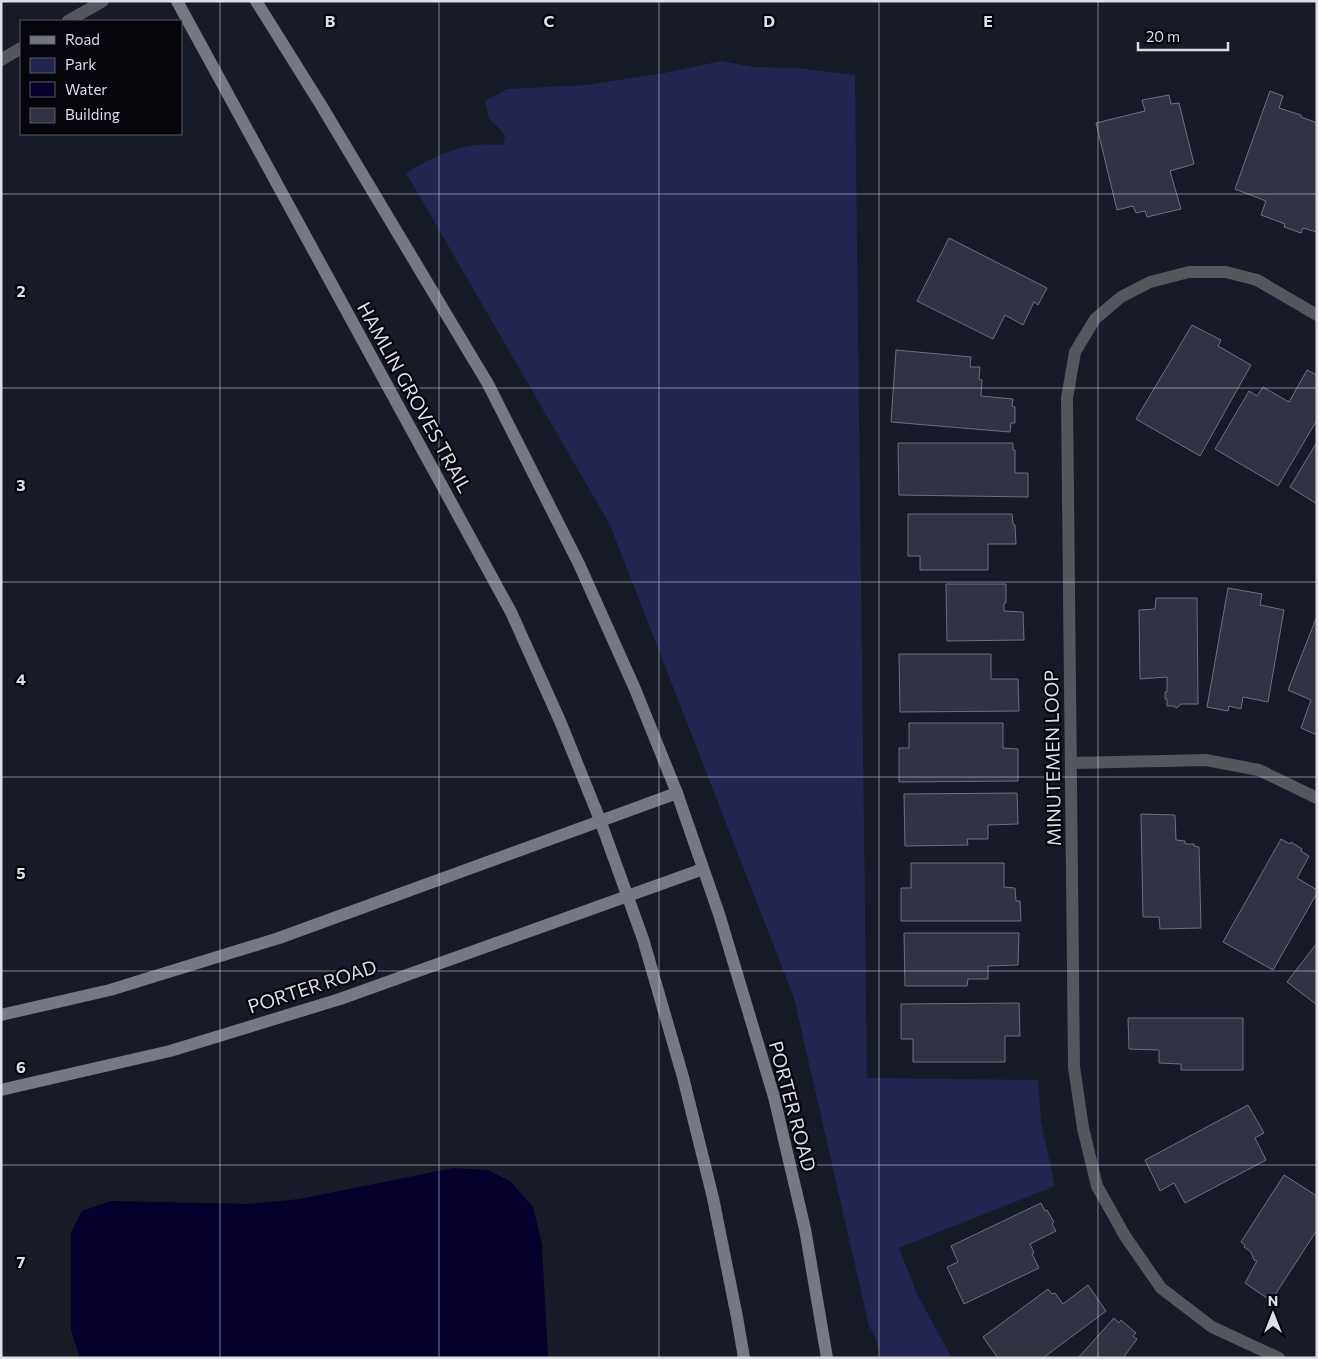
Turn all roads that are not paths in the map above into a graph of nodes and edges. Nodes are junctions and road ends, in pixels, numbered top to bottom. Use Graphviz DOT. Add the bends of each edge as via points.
graph roads {
  1 [pos="103,1"];
  2 [pos="177,1"];
  3 [pos="256,1"];
  4 [pos="70,20"];
  5 [pos="20,49"];
  6 [pos="1,60"];
  7 [pos="1317,315"];
  8 [pos="1072,763"];
  9 [pos="677,794"];
  10 [pos="1317,798"];
  11 [pos="600,820"];
  12 [pos="703,869"];
  13 [pos="628,897"];
  14 [pos="1,1015"];
  15 [pos="1,1090"];
  16 [pos="744,1358"];
  17 [pos="827,1358"];
  18 [pos="1279,1358"];
  1 -- 4 [label="street"];
  2 -- 11 [label="main road, HAMLIN GROVES TRAIL" via="510,612 560,720"];
  3 -- 9 [label="main road" via="488,384 583,573"];
  5 -- 6 [label="street"];
  7 -- 8 [label="street, MINUTEMEN LOOP" via="1257,280 1226,272 1189,272 1150,282 1120,296 1095,318 1075,352 1067,398"];
  8 -- 10 [label="street" via="1206,760 1259,770"];
  8 -- 18 [label="street, MINUTEMEN LOOP" via="1074,1067 1083,1128 1097,1186 1125,1236 1161,1288 1212,1327"];
  9 -- 11 [label="main road"];
  9 -- 12 [label="main road, PORTER ROAD"];
  11 -- 13 [label="main road"];
  11 -- 14 [label="main road" via="279,938 110,990"];
  12 -- 13 [label="main road, PORTER ROAD"];
  12 -- 17 [label="main road, PORTER ROAD" via="774,1097 804,1230"];
  13 -- 15 [label="main road, PORTER ROAD" via="340,999 170,1051"];
  13 -- 16 [label="main road" via="683,1077 713,1198"];
}
